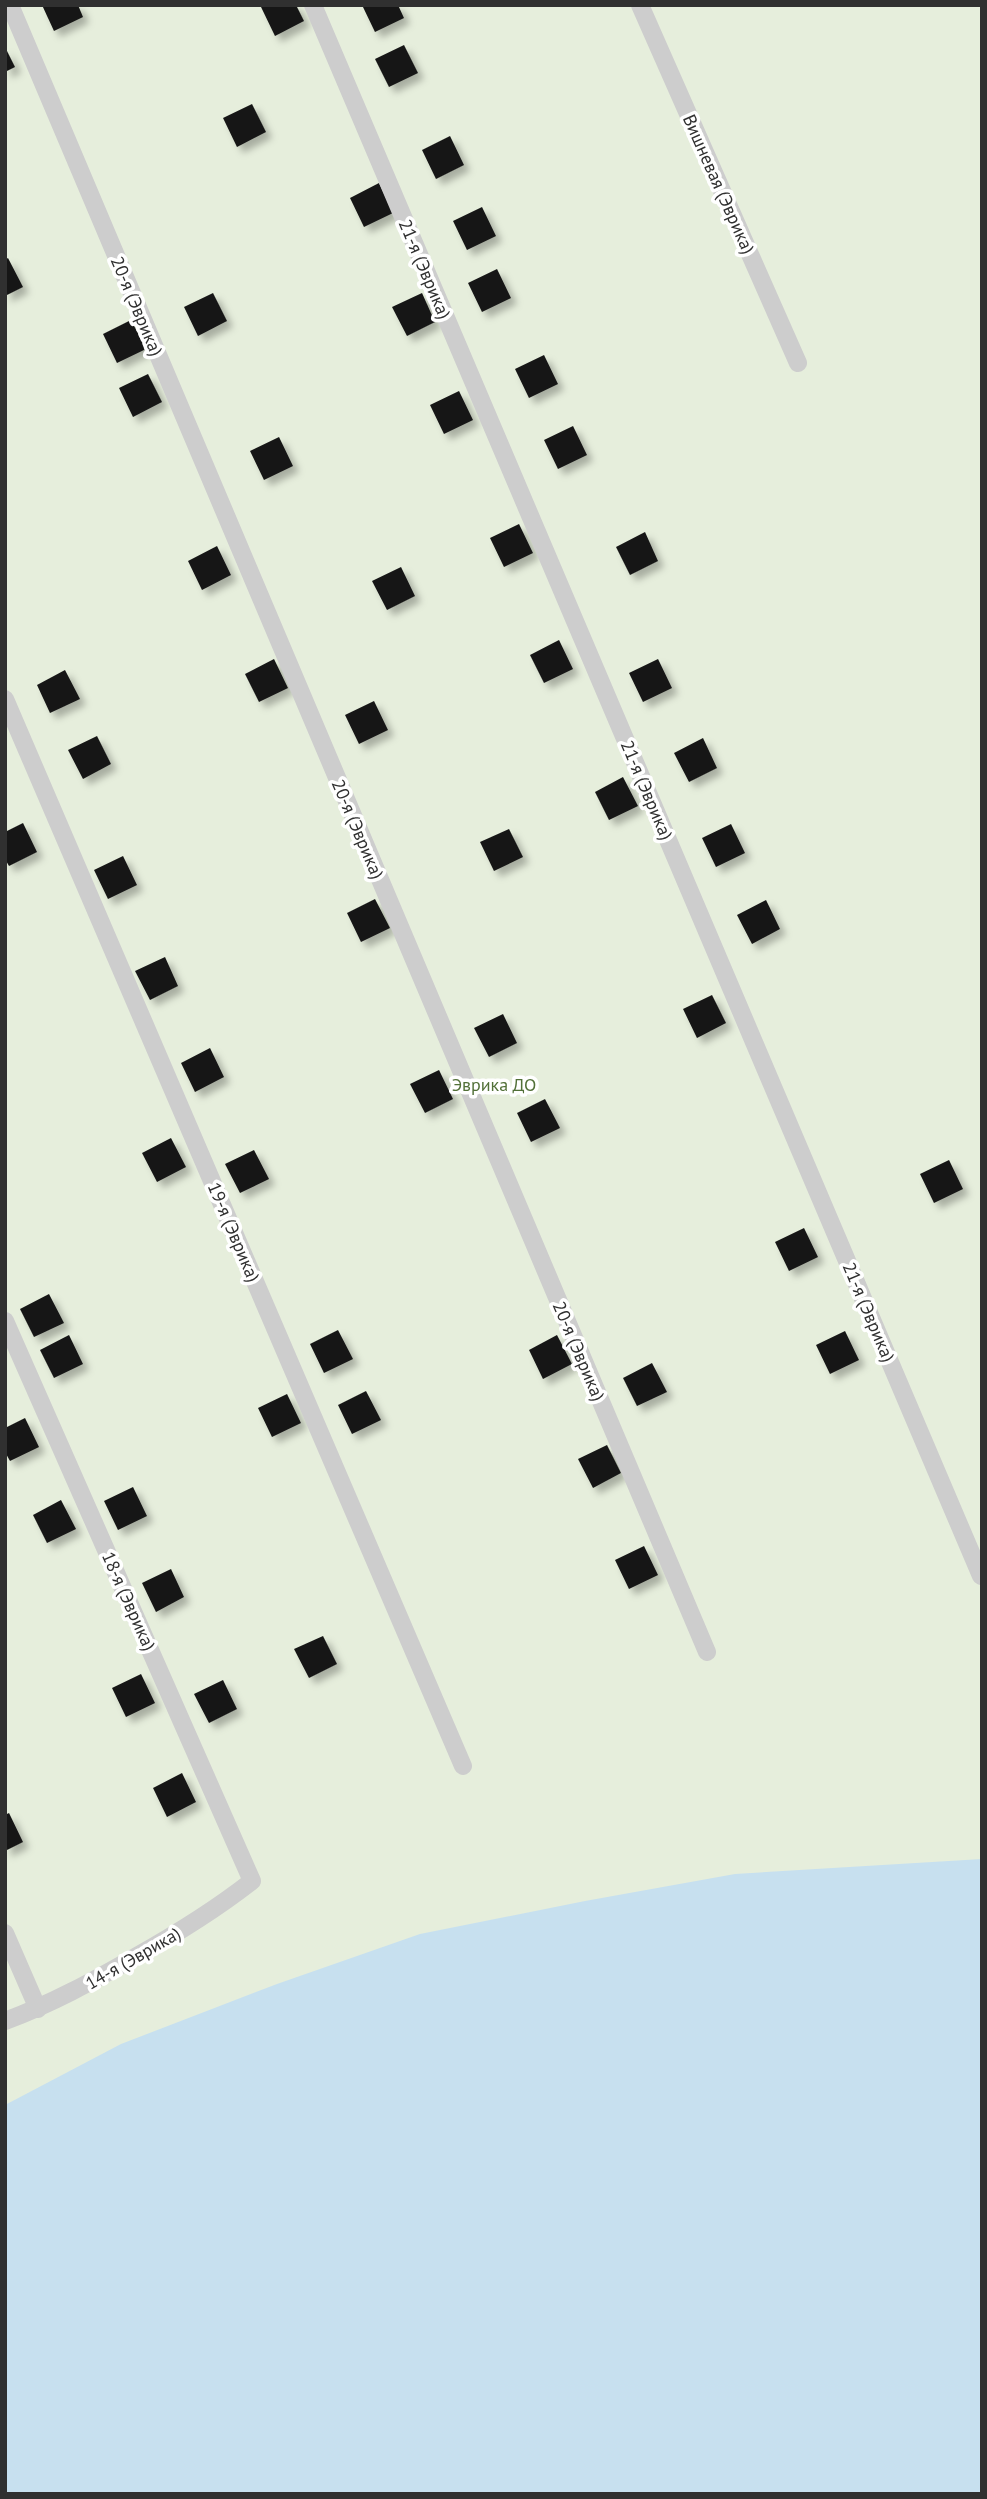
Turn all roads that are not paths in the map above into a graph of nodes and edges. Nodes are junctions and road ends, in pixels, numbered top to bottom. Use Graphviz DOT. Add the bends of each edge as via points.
graph roads {
  1 [pos="10,5"];
  2 [pos="313,5"];
  3 [pos="640,5"];
  4 [pos="798,363"];
  5 [pos="5,699"];
  6 [pos="5,1321"];
  7 [pos="981,1576"];
  8 [pos="707,1652"];
  9 [pos="463,1766"];
  10 [pos="252,1881"];
  11 [pos="5,1933"];
  12 [pos="38,2009"];
  13 [pos="5,2021"];
  1 -- 8 [label="lane, 20-я (Эврика)"];
  2 -- 7 [label="lane, 21-я (Эврика)"];
  3 -- 4 [label="lane, Вишневая (Эврика)"];
  5 -- 9 [label="lane, 19-я (Эврика)"];
  6 -- 10 [label="lane, 18-я (Эврика)"];
  10 -- 12 [label="lane, 14-я (Эврика)" via="181,1931"];
  11 -- 12 [label="lane"];
  12 -- 13 [label="lane, 14-я (Эврика)"];
}
